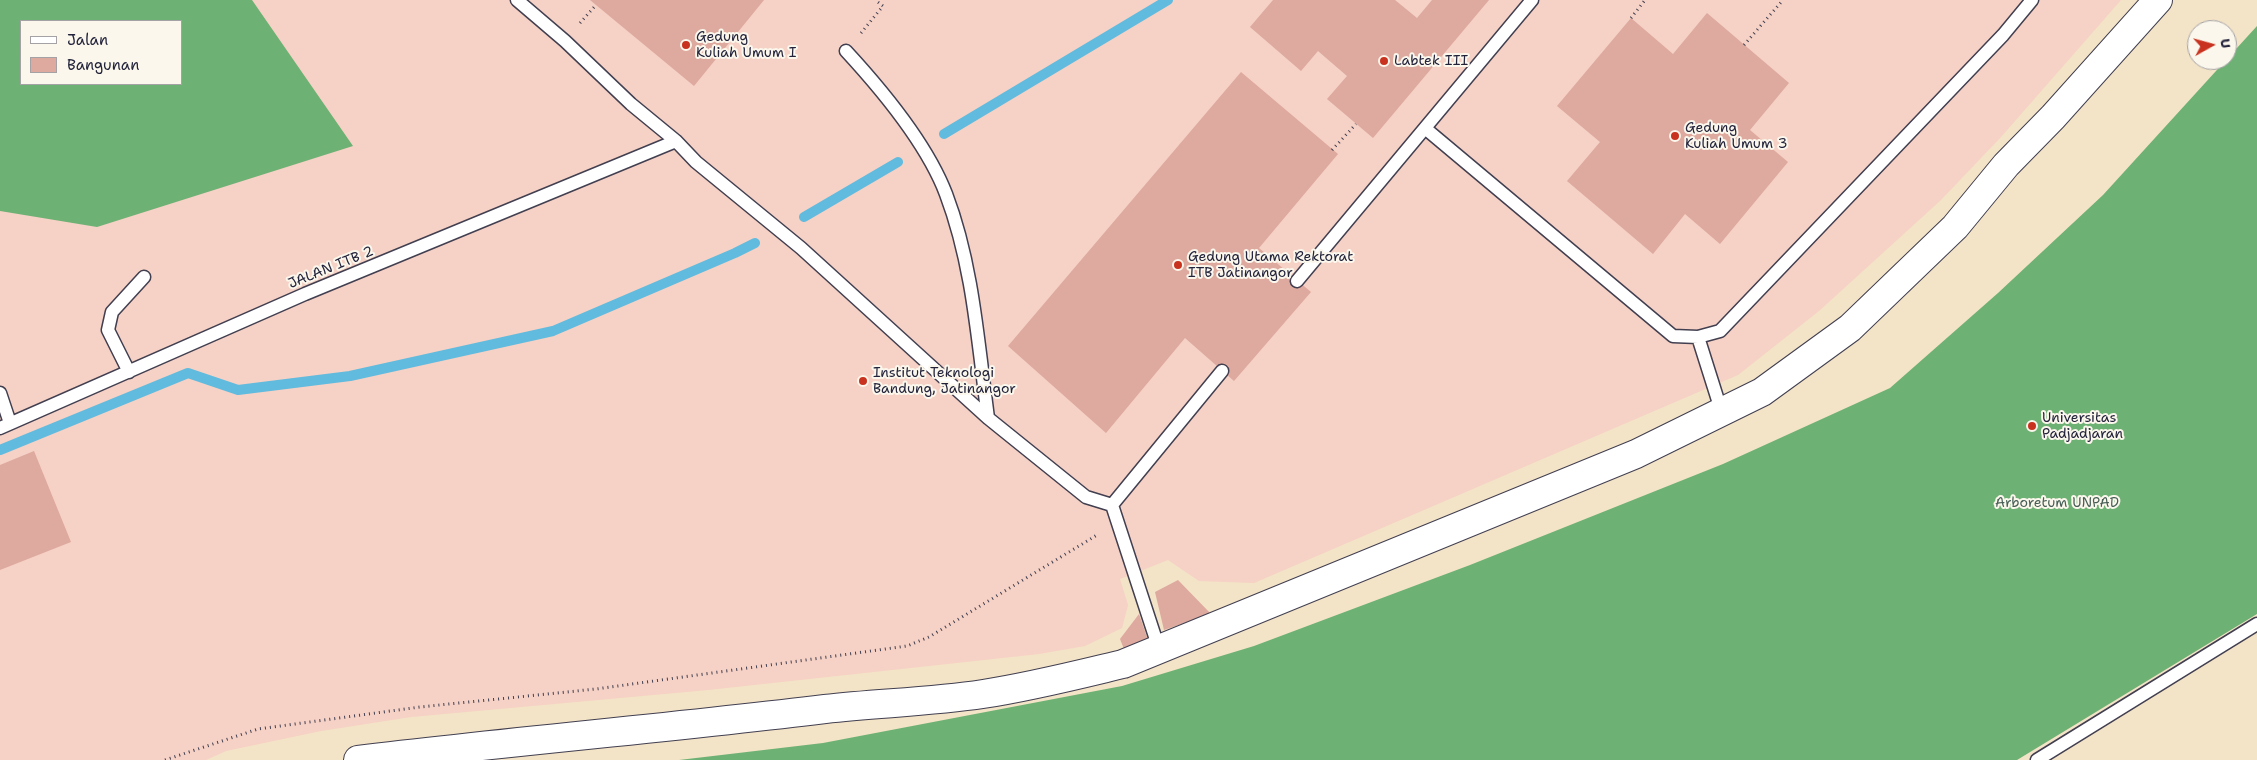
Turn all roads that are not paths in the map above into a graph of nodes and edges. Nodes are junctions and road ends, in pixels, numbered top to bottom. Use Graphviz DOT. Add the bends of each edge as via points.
graph roads {
  1 [pos="517,0"];
  2 [pos="1532,0"];
  3 [pos="2032,0"];
  4 [pos="2158,0"];
  5 [pos="846,51"];
  6 [pos="1426,129"];
  7 [pos="676,141"];
  8 [pos="144,277"];
  9 [pos="1297,280"];
  10 [pos="1698,337"];
  11 [pos="1222,371"];
  12 [pos="129,372"];
  13 [pos="0,393"];
  14 [pos="1722,413"];
  15 [pos="988,418"];
  16 [pos="5,426"];
  17 [pos="1112,504"];
  18 [pos="2257,624"];
  19 [pos="1159,649"];
  20 [pos="358,760"];
  21 [pos="2036,760"];
  1 -- 7 [label="lane"];
  2 -- 6 [label="lane"];
  3 -- 10 [label="lane" via="2003,35 1720,332"];
  4 -- 14 [label="main road" via="2006,165 1955,227 1856,322 1762,392"];
  5 -- 15 [label="lane" via="883,91 934,169 946,194 969,276"];
  6 -- 9 [label="lane"];
  6 -- 10 [label="lane" via="1673,336"];
  7 -- 12 [label="lane, JALAN ITB 2" via="305,294"];
  7 -- 15 [label="lane" via="696,162 802,248"];
  8 -- 12 [label="lane" via="112,312 108,330"];
  10 -- 14 [label="lane"];
  11 -- 17 [label="lane"];
  12 -- 16 [label="lane, JALAN ITB 2"];
  13 -- 16 [label="lane"];
  14 -- 19 [label="main road" via="1636,454"];
  15 -- 17 [label="lane" via="1086,497"];
  17 -- 19 [label="lane"];
  18 -- 21 [label="lane"];
  19 -- 20 [label="main road" via="1123,664 1044,683 927,702 827,709"];
}
